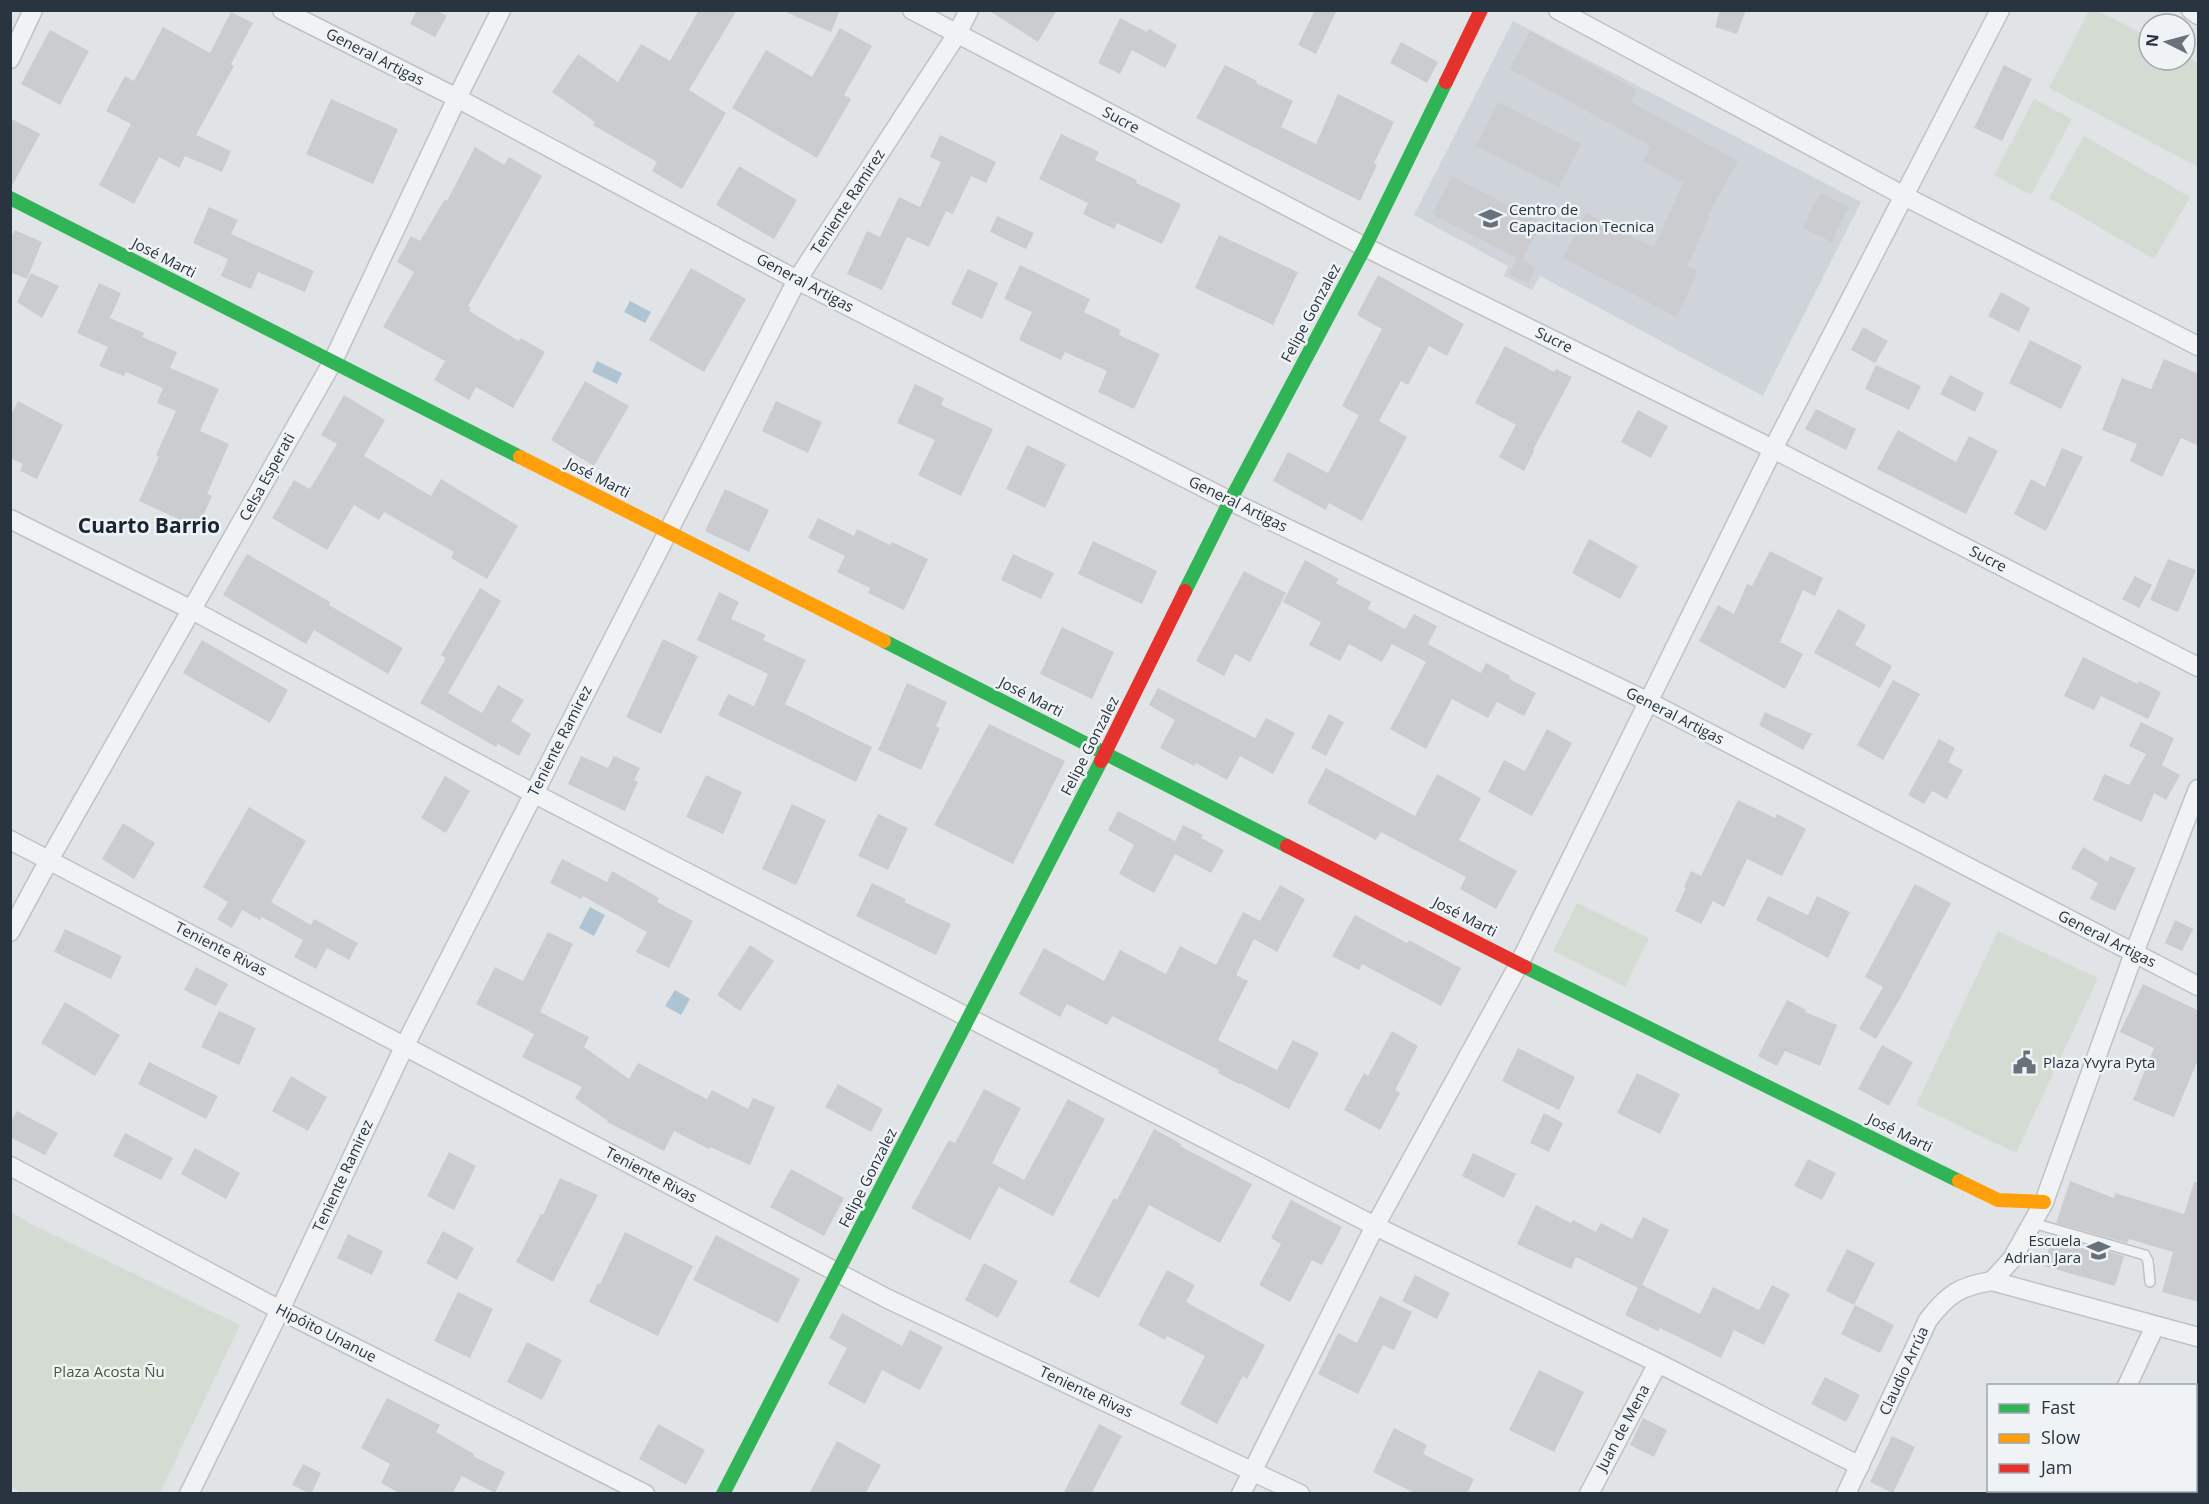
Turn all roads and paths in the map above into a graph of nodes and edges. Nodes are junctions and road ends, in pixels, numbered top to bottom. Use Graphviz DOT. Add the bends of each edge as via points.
graph roads {
  1 [pos="33,10"];
  2 [pos="282,10"];
  3 [pos="501,10"];
  4 [pos="912,10"];
  5 [pos="969,10"];
  6 [pos="1481,10"];
  7 [pos="1558,10"];
  8 [pos="2000,10"];
  9 [pos="2191,10"];
  10 [pos="2199,15"];
  11 [pos="957,34"];
  12 [pos="10,59"];
  13 [pos="457,98"];
  14 [pos="1904,196"];
  15 [pos="10,198"];
  16 [pos="1365,247"];
  17 [pos="797,280"];
  18 [pos="2199,346"];
  19 [pos="332,363"];
  20 [pos="1773,449"];
  21 [pos="1230,501"];
  22 [pos="10,519"];
  23 [pos="668,532"];
  24 [pos="192,610"];
  25 [pos="2199,667"];
  26 [pos="1649,702"];
  27 [pos="1105,753"];
  28 [pos="2199,789"];
  29 [pos="533,793"];
  30 [pos="10,840"];
  31 [pos="48,860"];
  32 [pos="10,932"];
  33 [pos="2134,953"];
  34 [pos="1520,964"];
  35 [pos="2199,986"];
  36 [pos="969,1018"];
  37 [pos="405,1045"];
  38 [pos="10,1166"];
  39 [pos="2044,1202"];
  40 [pos="2032,1223"];
  41 [pos="1375,1226"];
  42 [pos="837,1273"];
  43 [pos="1992,1281"];
  44 [pos="2150,1282"];
  45 [pos="279,1310"];
  46 [pos="2156,1326"];
  47 [pos="2199,1337"];
  48 [pos="1658,1363"];
  49 [pos="2128,1384"];
  50 [pos="1860,1466"];
  51 [pos="1254,1470"];
  52 [pos="189,1494"];
  53 [pos="645,1494"];
  54 [pos="723,1494"];
  55 [pos="1241,1494"];
  56 [pos="1300,1494"];
  57 [pos="1589,1494"];
  58 [pos="1846,1494"];
  1 -- 12 [label="street"];
  2 -- 13 [label="street, General Artigas"];
  3 -- 13 [label="street, Celsa Esperati"];
  4 -- 11 [label="street, Sucre"];
  5 -- 11 [label="street, Teniente Ramirez"];
  6 -- 16 [label="street, Felipe Gonzalez"];
  7 -- 14 [label="street"];
  8 -- 14 [label="street"];
  9 -- 10 [label="street"];
  11 -- 16 [label="street, Sucre"];
  11 -- 17 [label="street, Teniente Ramirez"];
  13 -- 17 [label="street, General Artigas"];
  13 -- 19 [label="street, Celsa Esperati"];
  14 -- 18 [label="street"];
  14 -- 20 [label="street"];
  15 -- 19 [label="street, José Marti"];
  16 -- 20 [label="street, Sucre"];
  16 -- 21 [label="street, Felipe Gonzalez"];
  17 -- 21 [label="street, General Artigas"];
  17 -- 23 [label="street, Teniente Ramirez"];
  19 -- 23 [label="street, José Marti"];
  19 -- 24 [label="street, Celsa Esperati"];
  20 -- 25 [label="street, Sucre"];
  20 -- 26 [label="street"];
  21 -- 26 [label="street, General Artigas"];
  21 -- 27 [label="street, Felipe Gonzalez"];
  22 -- 24 [label="street"];
  23 -- 27 [label="street, José Marti"];
  23 -- 29 [label="street, Teniente Ramirez"];
  24 -- 29 [label="street"];
  24 -- 31 [label="street, Celsa Esperati"];
  26 -- 33 [label="street, General Artigas"];
  26 -- 34 [label="street"];
  27 -- 34 [label="street, José Marti"];
  27 -- 36 [label="street, Felipe Gonzalez"];
  28 -- 33 [label="street"];
  29 -- 36 [label="street"];
  29 -- 37 [label="street, Teniente Ramirez"];
  30 -- 31 [label="street, Teniente Rivas"];
  31 -- 32 [label="street, Celsa Esperati"];
  31 -- 37 [label="street, Teniente Rivas"];
  33 -- 35 [label="street, General Artigas"];
  33 -- 39 [label="street"];
  34 -- 39 [label="street, José Marti" via="1998,1200"];
  34 -- 41 [label="street"];
  36 -- 41 [label="street"];
  36 -- 42 [label="street, Felipe Gonzalez"];
  37 -- 42 [label="street, Teniente Rivas"];
  37 -- 45 [label="street, Teniente Ramirez"];
  38 -- 45 [label="street, Hipóito Unanue"];
  39 -- 40 [label="street"];
  40 -- 43 [label="street" via="2012,1259"];
  40 -- 44 [label="lane" via="2145,1255"];
  41 -- 48 [label="street"];
  41 -- 51 [label="street"];
  42 -- 51 [label="street, Teniente Rivas"];
  42 -- 54 [label="street, Felipe Gonzalez"];
  43 -- 46 [label="street"];
  43 -- 50 [label="street, Claudio Arrúa" via="1956,1290 1929,1320"];
  45 -- 52 [label="street, Teniente Ramirez"];
  45 -- 53 [label="street, Hipóito Unanue"];
  46 -- 47 [label="street"];
  46 -- 49 [label="street"];
  48 -- 50 [label="street"];
  48 -- 57 [label="street, Juan de Mena"];
  50 -- 58 [label="street, Claudio Arrúa"];
  51 -- 55 [label="street"];
  51 -- 56 [label="street, Teniente Rivas"];
}
